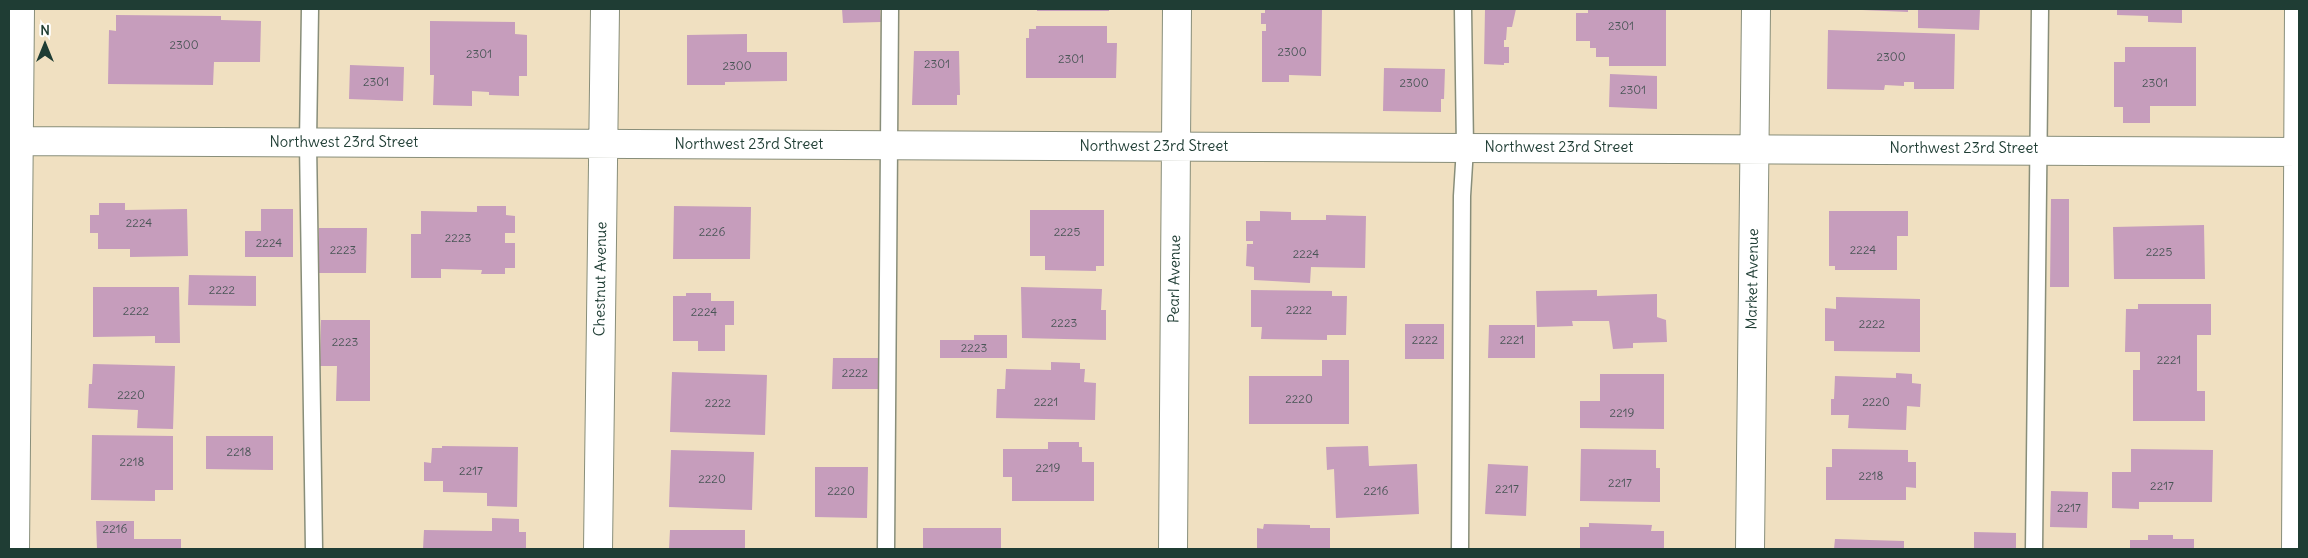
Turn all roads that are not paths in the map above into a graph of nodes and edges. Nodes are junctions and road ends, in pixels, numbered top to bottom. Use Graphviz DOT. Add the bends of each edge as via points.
graph roads {
  1 [pos="20,9"];
  2 [pos="310,9"];
  3 [pos="605,9"];
  4 [pos="890,9"];
  5 [pos="1177,9"];
  6 [pos="1463,9"];
  7 [pos="1756,9"];
  8 [pos="2040,9"];
  9 [pos="2299,9"];
  10 [pos="14,141"];
  11 [pos="308,142"];
  12 [pos="603,144"];
  13 [pos="890,146"];
  14 [pos="1176,148"];
  15 [pos="1466,148"];
  16 [pos="1754,148"];
  17 [pos="2039,150"];
  18 [pos="2298,152"];
  19 [pos="15,549"];
  20 [pos="314,549"];
  21 [pos="598,549"];
  22 [pos="886,549"];
  23 [pos="1173,549"];
  24 [pos="1460,549"];
  25 [pos="1750,549"];
  26 [pos="2034,549"];
  27 [pos="2296,549"];
  1 -- 10 [label="street"];
  2 -- 11 [label="lane"];
  3 -- 12 [label="street, Chestnut Avenue"];
  4 -- 13 [label="lane"];
  5 -- 14 [label="street, Pearl Avenue"];
  6 -- 15 [label="lane"];
  7 -- 16 [label="street, Market Avenue"];
  8 -- 17 [label="lane"];
  9 -- 18 [label="street"];
  10 -- 11 [label="street, Northwest 23rd Street"];
  10 -- 19 [label="street"];
  11 -- 12 [label="street, Northwest 23rd Street"];
  11 -- 20 [label="lane"];
  12 -- 13 [label="street, Northwest 23rd Street"];
  12 -- 21 [label="street, Chestnut Avenue"];
  13 -- 14 [label="street, Northwest 23rd Street"];
  13 -- 22 [label="lane"];
  14 -- 15 [label="street, Northwest 23rd Street"];
  14 -- 23 [label="street, Pearl Avenue"];
  15 -- 16 [label="street, Northwest 23rd Street"];
  15 -- 24 [label="lane" via="1462,196"];
  16 -- 17 [label="street, Northwest 23rd Street"];
  16 -- 25 [label="street, Market Avenue"];
  17 -- 18 [label="street, Northwest 23rd Street"];
  17 -- 26 [label="lane"];
  18 -- 27 [label="street"];
}
